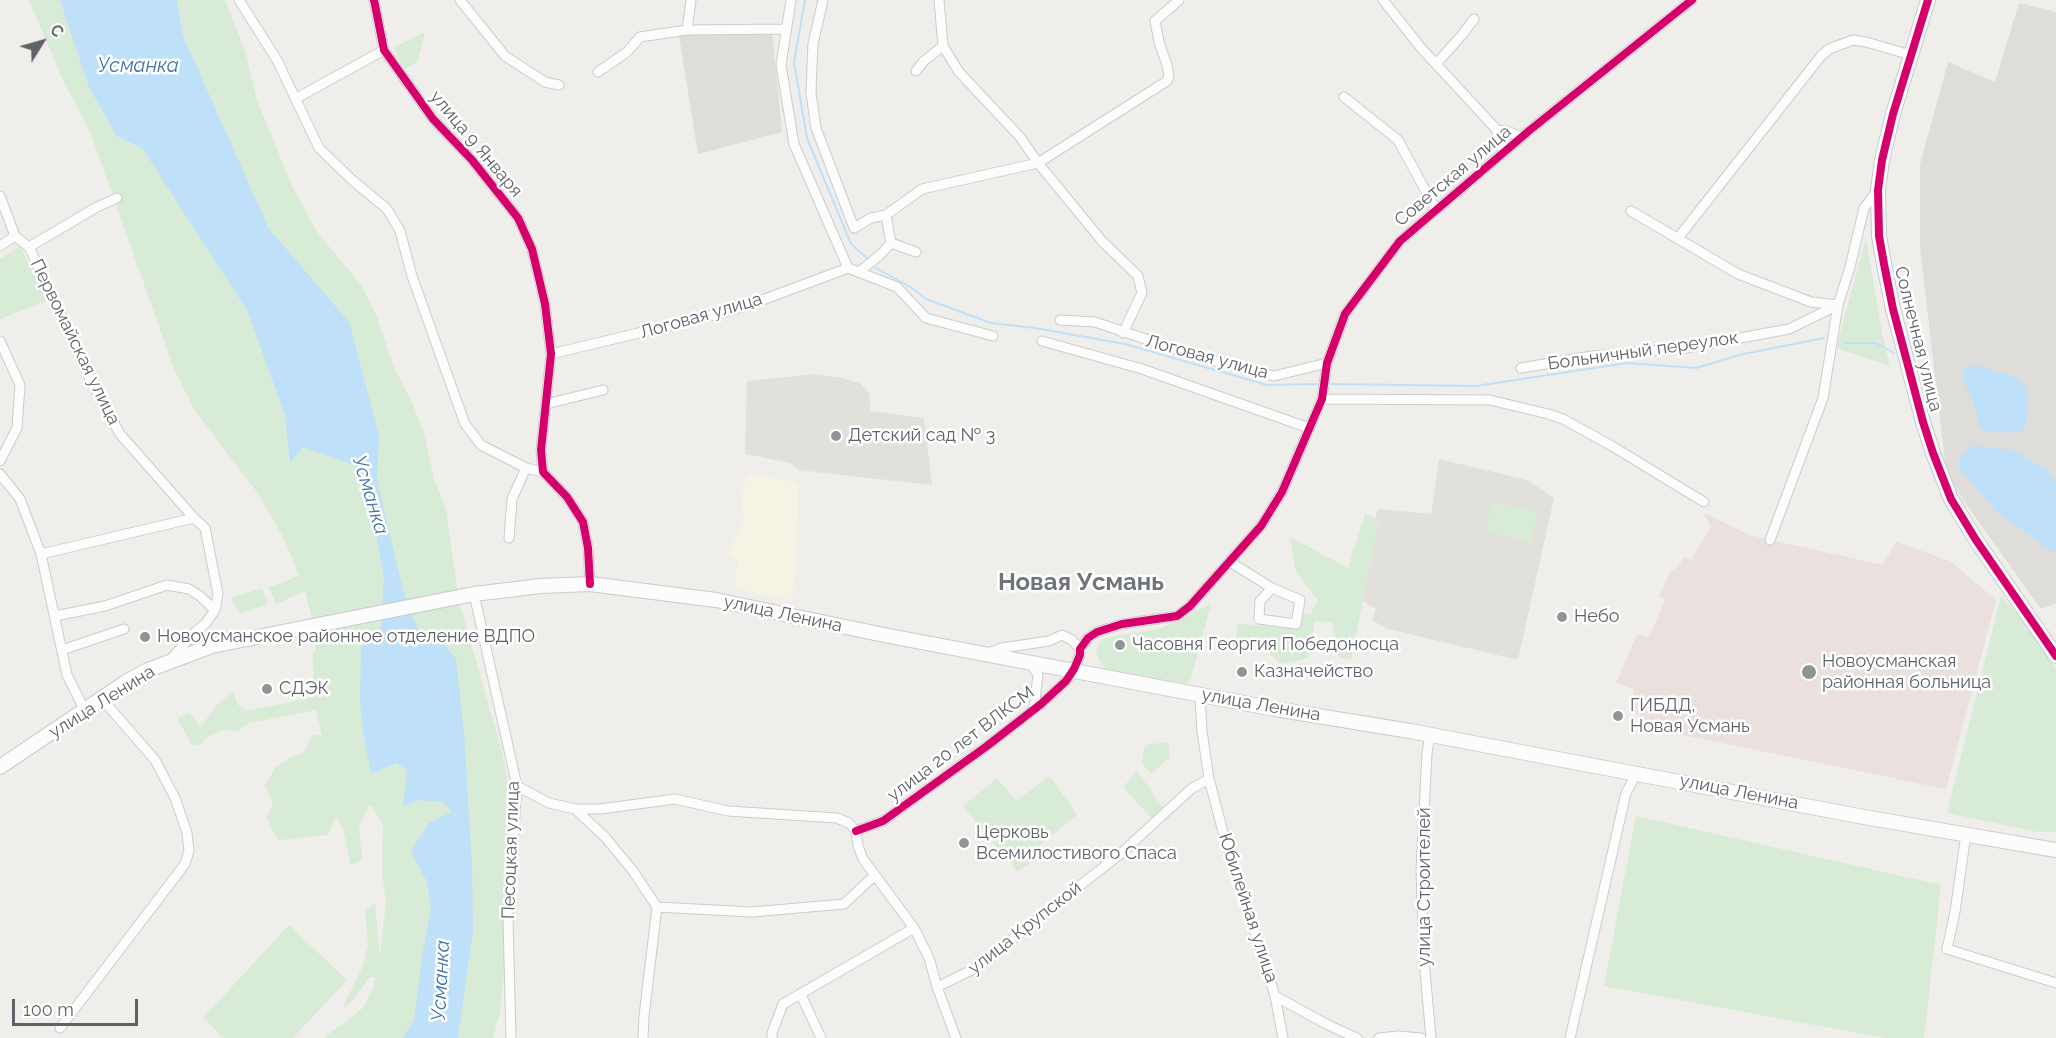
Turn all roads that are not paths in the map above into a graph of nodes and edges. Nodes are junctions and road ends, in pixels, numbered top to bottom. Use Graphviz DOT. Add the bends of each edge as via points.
graph roads {
  1 [pos="239,0"];
  2 [pos="374,0"];
  3 [pos="460,0"];
  4 [pos="691,0"];
  5 [pos="791,0"];
  6 [pos="823,0"];
  7 [pos="939,0"];
  8 [pos="1179,0"];
  9 [pos="1383,0"];
  10 [pos="1692,0"];
  11 [pos="1928,0"];
  12 [pos="1474,19"];
  13 [pos="785,29"];
  14 [pos="687,30"];
  15 [pos="943,46"];
  16 [pos="384,50"];
  17 [pos="1911,55"];
  18 [pos="1436,64"];
  19 [pos="916,71"];
  20 [pos="598,72"];
  21 [pos="559,84"];
  22 [pos="1344,97"];
  23 [pos="295,99"];
  24 [pos="1497,130"];
  25 [pos="1522,137"];
  26 [pos="1504,152"];
  27 [pos="1038,163"];
  28 [pos="1878,190"];
  29 [pos="0,196"];
  30 [pos="117,198"];
  31 [pos="1436,210"];
  32 [pos="1631,211"];
  33 [pos="886,215"];
  34 [pos="15,236"];
  35 [pos="1678,238"];
  36 [pos="891,243"];
  37 [pos="0,246"];
  38 [pos="29,247"];
  39 [pos="916,252"];
  40 [pos="848,268"];
  41 [pos="859,272"];
  42 [pos="1838,305"];
  43 [pos="1060,320"];
  44 [pos="1123,333"];
  45 [pos="993,336"];
  46 [pos="0,340"];
  47 [pos="1042,341"];
  48 [pos="551,354"];
  49 [pos="1327,363"];
  50 [pos="1521,368"];
  51 [pos="603,390"];
  52 [pos="1322,399"];
  53 [pos="546,404"];
  54 [pos="1309,428"];
  55 [pos="0,461"];
  56 [pos="526,468"];
  57 [pos="543,472"];
  58 [pos="0,474"];
  59 [pos="1704,502"];
  60 [pos="194,518"];
  61 [pos="509,538"];
  62 [pos="1770,540"];
  63 [pos="41,554"];
  64 [pos="1230,562"];
  65 [pos="590,584"];
  66 [pos="1272,588"];
  67 [pos="469,595"];
  68 [pos="215,610"];
  69 [pos="55,616"];
  70 [pos="124,629"];
  71 [pos="1080,649"];
  72 [pos="62,650"];
  73 [pos="987,654"];
  74 [pos="2056,656"];
  75 [pos="170,661"];
  76 [pos="1029,661"];
  77 [pos="1074,669"];
  78 [pos="1200,694"];
  79 [pos="102,699"];
  80 [pos="1034,709"];
  81 [pos="85,711"];
  82 [pos="1430,735"];
  83 [pos="0,767"];
  84 [pos="1637,773"];
  85 [pos="1209,779"];
  86 [pos="516,784"];
  87 [pos="575,809"];
  88 [pos="856,831"];
  89 [pos="1966,834"];
  90 [pos="2056,843"];
  91 [pos="2026,844"];
  92 [pos="2056,850"];
  93 [pos="875,875"];
  94 [pos="657,907"];
  95 [pos="914,928"];
  96 [pos="2056,983"];
  97 [pos="937,987"];
  98 [pos="801,995"];
  99 [pos="1275,996"];
  100 [pos="60,1028"];
  101 [pos="511,1038"];
  102 [pos="644,1038"];
  103 [pos="772,1038"];
  104 [pos="821,1038"];
  105 [pos="956,1038"];
  106 [pos="1283,1038"];
  107 [pos="1357,1038"];
  108 [pos="1379,1038"];
  109 [pos="1421,1038"];
  110 [pos="1431,1038"];
  111 [pos="1570,1038"];
  1 -- 23 [label="street" via="277,60"];
  2 -- 16 [label="street, улица 9 Января"];
  3 -- 21 [label="street" via="505,56 545,82"];
  4 -- 14 [label="street"];
  5 -- 13 [label="street"];
  6 -- 33 [label="street" via="813,44 811,93 816,128 854,228"];
  7 -- 15 [label="street, Логовая улица"];
  8 -- 27 [label="street" via="1155,21 1167,81"];
  9 -- 18 [label="street, Советская улица"];
  10 -- 25 [label="street, Советская улица"];
  11 -- 17 [label="main road, Солнечная улица"];
  12 -- 18 [label="street"];
  13 -- 14 [label="street"];
  13 -- 40 [label="street" via="781,65 794,144"];
  14 -- 20 [label="street" via="639,37 627,52"];
  15 -- 19 [label="street"];
  15 -- 27 [label="street, Логовая улица" via="959,72 1020,137"];
  16 -- 23 [label="street"];
  16 -- 48 [label="street, улица 9 Января" via="434,119 518,218 532,249 545,303"];
  17 -- 28 [label="main road, Солнечная улица" via="1884,149"];
  17 -- 35 [label="street" via="1853,40 1828,49"];
  18 -- 24 [label="street, Советская улица"];
  22 -- 31 [label="street" via="1398,140"];
  23 -- 56 [label="street" via="319,148 387,209 400,231 465,424 481,445"];
  24 -- 25 [label="street, Советская улица"];
  24 -- 26 [label="street"];
  25 -- 26 [label="street, Советская улица"];
  26 -- 31 [label="street, Советская улица"];
  27 -- 33 [label="street" via="922,189"];
  27 -- 44 [label="street, Логовая улица" via="1102,241 1138,276 1142,293"];
  28 -- 42 [label="street, Солнечная улица" via="1864,208"];
  28 -- 74 [label="main road, Солнечная улица" via="1879,236 1893,309 1943,481 1970,531"];
  29 -- 34 [label="street"];
  30 -- 38 [label="street"];
  31 -- 49 [label="street, Советская улица" via="1400,241 1345,314"];
  32 -- 35 [label="street"];
  33 -- 36 [label="street"];
  34 -- 37 [label="street"];
  34 -- 38 [label="street, Первомайская улица"];
  35 -- 42 [label="street" via="1738,274 1811,302"];
  36 -- 39 [label="street"];
  36 -- 41 [label="street"];
  38 -- 60 [label="street, Первомайская улица" via="120,434"];
  40 -- 41 [label="street"];
  40 -- 48 [label="street, Логовая улица" via="718,314"];
  41 -- 45 [label="street" via="897,287 926,318"];
  42 -- 50 [label="street, Больничный переулок" via="1789,328 1770,332 1686,348 1592,356"];
  42 -- 62 [label="street" via="1822,398"];
  43 -- 44 [label="street, Логовая улица" via="1095,322"];
  44 -- 49 [label="street, Логовая улица" via="1274,376"];
  46 -- 55 [label="street" via="20,385 17,428"];
  47 -- 54 [label="street" via="1142,369"];
  48 -- 53 [label="street, улица 9 Января"];
  49 -- 52 [label="street, Советская улица"];
  51 -- 53 [label="street"];
  52 -- 54 [label="street, Советская улица"];
  52 -- 59 [label="street" via="1490,400 1548,414 1612,446"];
  53 -- 57 [label="street, улица 9 Января"];
  54 -- 64 [label="street, Советская улица" via="1282,492 1261,526"];
  56 -- 57 [label="street"];
  56 -- 61 [label="street" via="512,499"];
  57 -- 65 [label="street" via="567,497 583,522"];
  58 -- 63 [label="street" via="20,499"];
  60 -- 63 [label="street"];
  60 -- 68 [label="street, Первомайская улица" via="205,528 209,543 218,594"];
  63 -- 69 [label="street"];
  64 -- 66 [label="street"];
  64 -- 71 [label="street, Советская улица" via="1177,616 1122,624 1098,632"];
  65 -- 67 [label="main road, улица Ленина"];
  65 -- 73 [label="main road, улица Ленина" via="706,599"];
  66 -- 66 [label="street" via="1260,601 1258,620 1296,624 1300,600"];
  67 -- 75 [label="main road, улица Ленина" via="212,646"];
  67 -- 86 [label="street, Песоцкая улица"];
  68 -- 69 [label="street" via="189,589 167,585 105,606"];
  68 -- 75 [label="street"];
  69 -- 72 [label="street"];
  70 -- 72 [label="street"];
  71 -- 73 [label="street" via="1062,635"];
  71 -- 77 [label="street"];
  72 -- 81 [label="street" via="67,675"];
  73 -- 76 [label="main road, улица Ленина"];
  75 -- 79 [label="main road, улица Ленина"];
  76 -- 77 [label="main road, улица Ленина"];
  76 -- 80 [label="street" via="1038,675"];
  77 -- 78 [label="main road, улица Ленина"];
  77 -- 80 [label="street, улица 20 лет ВЛКСМ"];
  78 -- 82 [label="main road, улица Ленина"];
  78 -- 85 [label="street"];
  79 -- 81 [label="main road, улица Ленина"];
  79 -- 100 [label="street" via="154,760 175,798 189,851 185,864"];
  80 -- 88 [label="street, улица 20 лет ВЛКСМ" via="883,821"];
  81 -- 83 [label="main road, улица Ленина"];
  82 -- 84 [label="main road, улица Ленина"];
  82 -- 110 [label="street, улица Строителей" via="1421,871"];
  84 -- 89 [label="main road, улица Ленина"];
  84 -- 111 [label="street" via="1626,793"];
  85 -- 97 [label="street, улица Крупской" via="1191,789 1118,856 1001,949 976,968"];
  85 -- 99 [label="street, Юбилейная улица"];
  86 -- 87 [label="street" via="549,802"];
  86 -- 101 [label="street, Песоцкая улица" via="508,919"];
  87 -- 88 [label="street" via="675,799 728,812 837,818"];
  87 -- 94 [label="street" via="605,837"];
  88 -- 93 [label="street" via="862,859"];
  89 -- 91 [label="main road, улица Ленина"];
  89 -- 96 [label="street" via="1947,950"];
  90 -- 91 [label="main road"];
  91 -- 92 [label="main road, улица Ленина"];
  93 -- 94 [label="street" via="844,904 752,912"];
  93 -- 95 [label="street"];
  94 -- 102 [label="street"];
  95 -- 97 [label="street" via="929,958"];
  95 -- 98 [label="street"];
  97 -- 105 [label="street"];
  98 -- 103 [label="street" via="783,1004"];
  98 -- 104 [label="street"];
  99 -- 106 [label="street, Юбилейная улица"];
  99 -- 107 [label="street"];
  108 -- 109 [label="street"];
}
